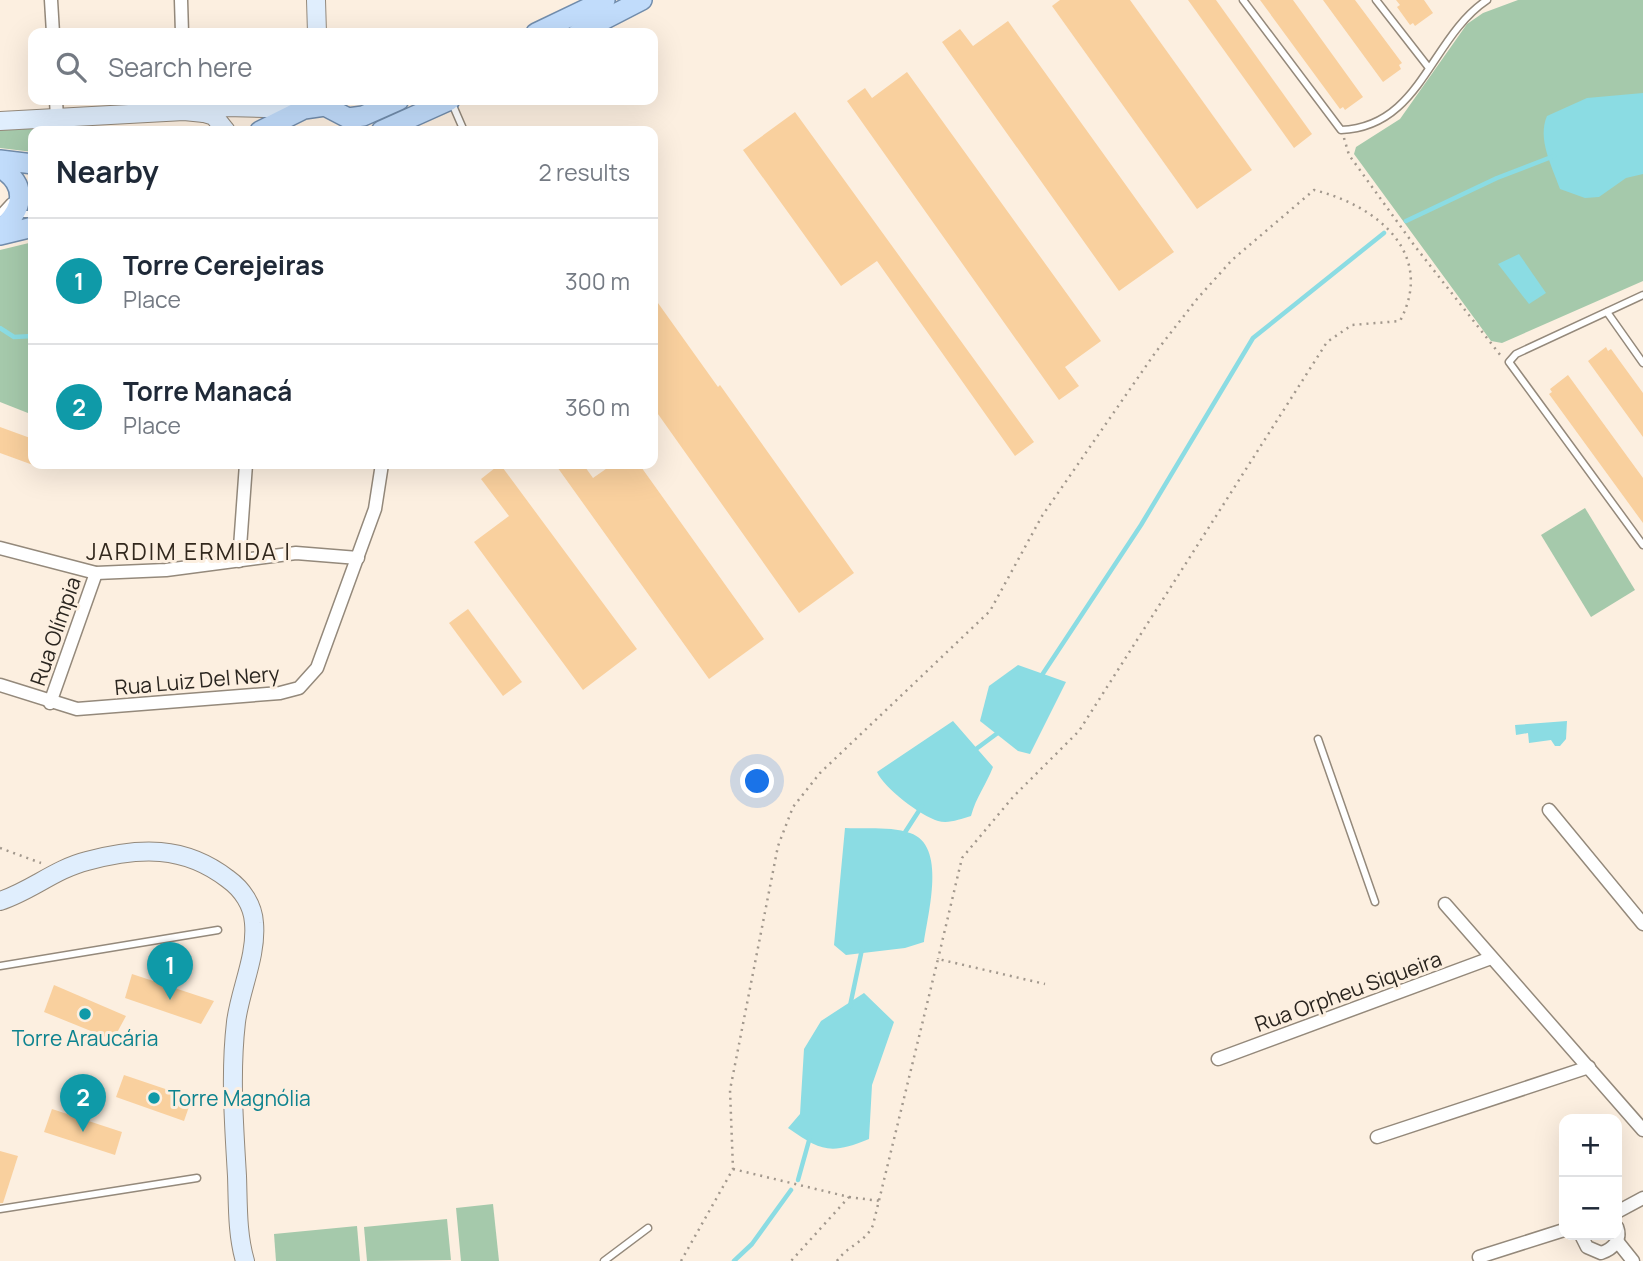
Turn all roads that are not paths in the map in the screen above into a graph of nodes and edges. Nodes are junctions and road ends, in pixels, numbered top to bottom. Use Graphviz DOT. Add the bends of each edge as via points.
graph roads {
  1 [pos="51,0"];
  2 [pos="181,0"];
  3 [pos="316,0"];
  4 [pos="604,0"];
  5 [pos="642,0"];
  6 [pos="1243,0"];
  7 [pos="1376,0"];
  8 [pos="1487,0"];
  9 [pos="53,28"];
  10 [pos="182,28"];
  11 [pos="317,28"];
  12 [pos="547,28"];
  13 [pos="588,28"];
  14 [pos="1429,68"];
  15 [pos="184,105"];
  16 [pos="285,105"];
  17 [pos="313,105"];
  18 [pos="316,105"];
  19 [pos="317,105"];
  20 [pos="388,105"];
  21 [pos="437,105"];
  22 [pos="448,105"];
  23 [pos="56,109"];
  24 [pos="204,113"];
  25 [pos="0,121"];
  26 [pos="222,126"];
  27 [pos="270,126"];
  28 [pos="328,126"];
  29 [pos="396,126"];
  30 [pos="461,126"];
  31 [pos="0,160"];
  32 [pos="28,163"];
  33 [pos="0,168"];
  34 [pos="12,214"];
  35 [pos="28,228"];
  36 [pos="0,229"];
  37 [pos="0,235"];
  38 [pos="1643,295"];
  39 [pos="1606,312"];
  40 [pos="1643,363"];
  41 [pos="246,469"];
  42 [pos="381,469"];
  43 [pos="1643,545"];
  44 [pos="0,548"];
  45 [pos="359,558"];
  46 [pos="239,561"];
  47 [pos="96,573"];
  48 [pos="0,685"];
  49 [pos="50,703"];
  50 [pos="1318,739"];
  51 [pos="1549,810"];
  52 [pos="0,901"];
  53 [pos="1375,902"];
  54 [pos="1445,904"];
  55 [pos="1643,924"];
  56 [pos="218,930"];
  57 [pos="1490,958"];
  58 [pos="0,966"];
  59 [pos="1218,1059"];
  60 [pos="1589,1067"];
  61 [pos="1643,1130"];
  62 [pos="1377,1137"];
  63 [pos="197,1178"];
  64 [pos="1643,1198"];
  65 [pos="0,1209"];
  66 [pos="1622,1209"];
  67 [pos="648,1228"];
  68 [pos="1559,1232"];
  69 [pos="1584,1240"];
  70 [pos="1617,1241"];
  71 [pos="1597,1256"];
  72 [pos="1479,1257"];
  73 [pos="245,1261"];
  74 [pos="604,1261"];
  75 [pos="1633,1261"];
  1 -- 9 [label="street"];
  2 -- 10 [label="street"];
  3 -- 11 [label="street"];
  4 -- 12 [label="main road"];
  5 -- 13 [label="main road"];
  6 -- 14 [label="lane" via="1341,130 1364,129 1387,117"];
  7 -- 14 [label="lane"];
  8 -- 14 [label="lane" via="1463,20"];
  15 -- 23 [label="street"];
  15 -- 24 [label="street"];
  16 -- 24 [label="street" via="226,107"];
  17 -- 27 [label="main road"];
  18 -- 28 [label="main road"];
  19 -- 20 [label="main road" via="348,118"];
  21 -- 29 [label="main road"];
  22 -- 30 [label="lane"];
  23 -- 25 [label="street"];
  24 -- 26 [label="street"];
  31 -- 32 [label="main road"];
  33 -- 34 [label="main road" via="21,191 21,205"];
  34 -- 36 [label="main road"];
  35 -- 37 [label="main road"];
  38 -- 39 [label="lane"];
  39 -- 40 [label="lane"];
  39 -- 43 [label="lane" via="1516,354 1509,362"];
  41 -- 46 [label="street"];
  42 -- 45 [label="street, Rua Luiz Del Nery" via="375,509"];
  44 -- 47 [label="street"];
  45 -- 46 [label="street" via="296,553"];
  45 -- 49 [label="street, Rua Luiz Del Nery" via="317,668 299,688 140,706 77,709"];
  46 -- 47 [label="street"];
  47 -- 49 [label="street, Rua Olímpia"];
  48 -- 49 [label="street, Rua Luiz Del Nery"];
  50 -- 53 [label="lane"];
  51 -- 55 [label="street"];
  52 -- 73 [label="street" via="61,870 140,852 191,856 239,887 254,923 236,1020 232,1074"];
  54 -- 57 [label="street"];
  56 -- 58 [label="lane"];
  57 -- 59 [label="street, Rua Orpheu Siqueira"];
  57 -- 60 [label="street"];
  60 -- 61 [label="street"];
  60 -- 62 [label="street"];
  63 -- 65 [label="lane"];
  64 -- 66 [label="street"];
  67 -- 74 [label="lane"];
  68 -- 72 [label="street"];
  69 -- 71 [label="street"];
  70 -- 71 [label="street"];
  70 -- 75 [label="street"];
}
